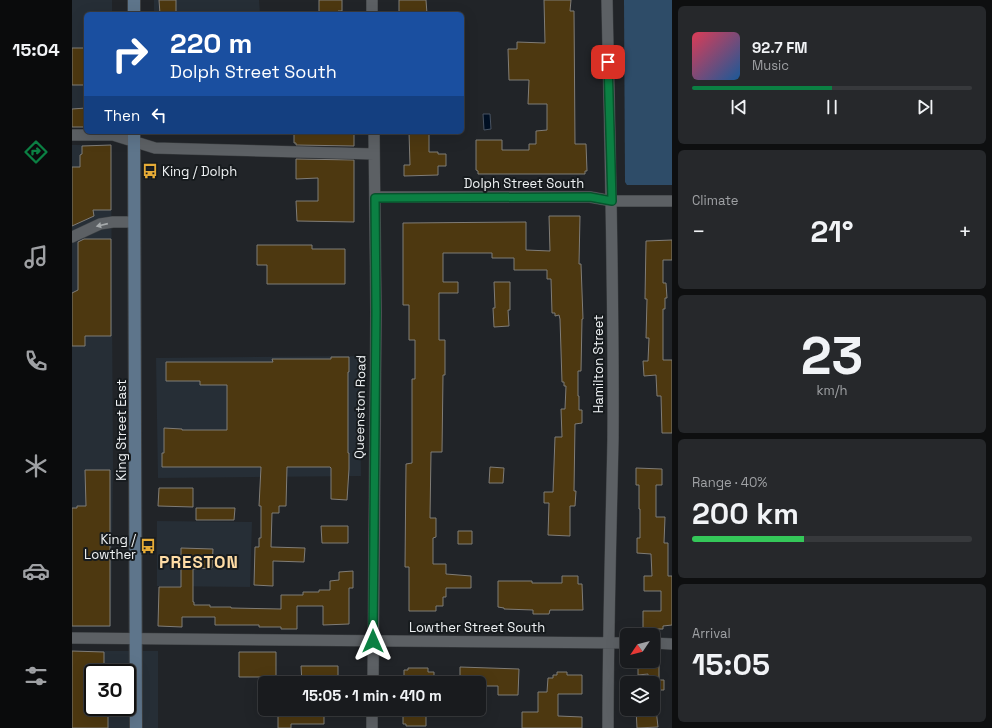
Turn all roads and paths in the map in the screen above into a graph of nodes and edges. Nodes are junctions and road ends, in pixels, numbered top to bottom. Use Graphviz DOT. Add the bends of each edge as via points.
graph roads {
  1 [pos="134,0"];
  2 [pos="372,0"];
  3 [pos="607,0"];
  4 [pos="134,12"];
  5 [pos="372,12"];
  6 [pos="374,134"];
  7 [pos="72,135"];
  8 [pos="134,137"];
  9 [pos="374,154"];
  10 [pos="375,198"];
  11 [pos="612,201"];
  12 [pos="672,201"];
  13 [pos="134,222"];
  14 [pos="72,237"];
  15 [pos="136,637"];
  16 [pos="72,638"];
  17 [pos="373,641"];
  18 [pos="608,642"];
  19 [pos="620,643"];
  20 [pos="660,643"];
  21 [pos="672,644"];
  22 [pos="372,676"];
  23 [pos="372,716"];
  24 [pos="136,728"];
  25 [pos="372,728"];
  26 [pos="608,728"];
  1 -- 4 [label="main road"];
  2 -- 5 [label="street"];
  3 -- 11 [label="street, Hamilton Street"];
  6 -- 9 [label="street, Queenston Road"];
  7 -- 8 [label="street"];
  8 -- 9 [label="street" via="155,148"];
  8 -- 13 [label="main road, King Street East"];
  9 -- 10 [label="street, Queenston Road"];
  10 -- 11 [label="street, Dolph Street South" via="590,197"];
  10 -- 17 [label="street, Queenston Road"];
  11 -- 12 [label="street, Dolph Street South"];
  11 -- 18 [label="street, Hamilton Street" via="612,439"];
  13 -- 14 [label="street, one-way" via="100,224"];
  13 -- 15 [label="main road, King Street East"];
  15 -- 16 [label="street, Lowther Street South"];
  15 -- 17 [label="street, Lowther Street South"];
  15 -- 24 [label="main road, King Street East"];
  17 -- 18 [label="street, Lowther Street South"];
  17 -- 22 [label="street, Queenston Road"];
  18 -- 19 [label="street, Lowther Street South"];
  18 -- 26 [label="street, Hamilton Street"];
  20 -- 21 [label="street"];
  23 -- 25 [label="street"];
}
